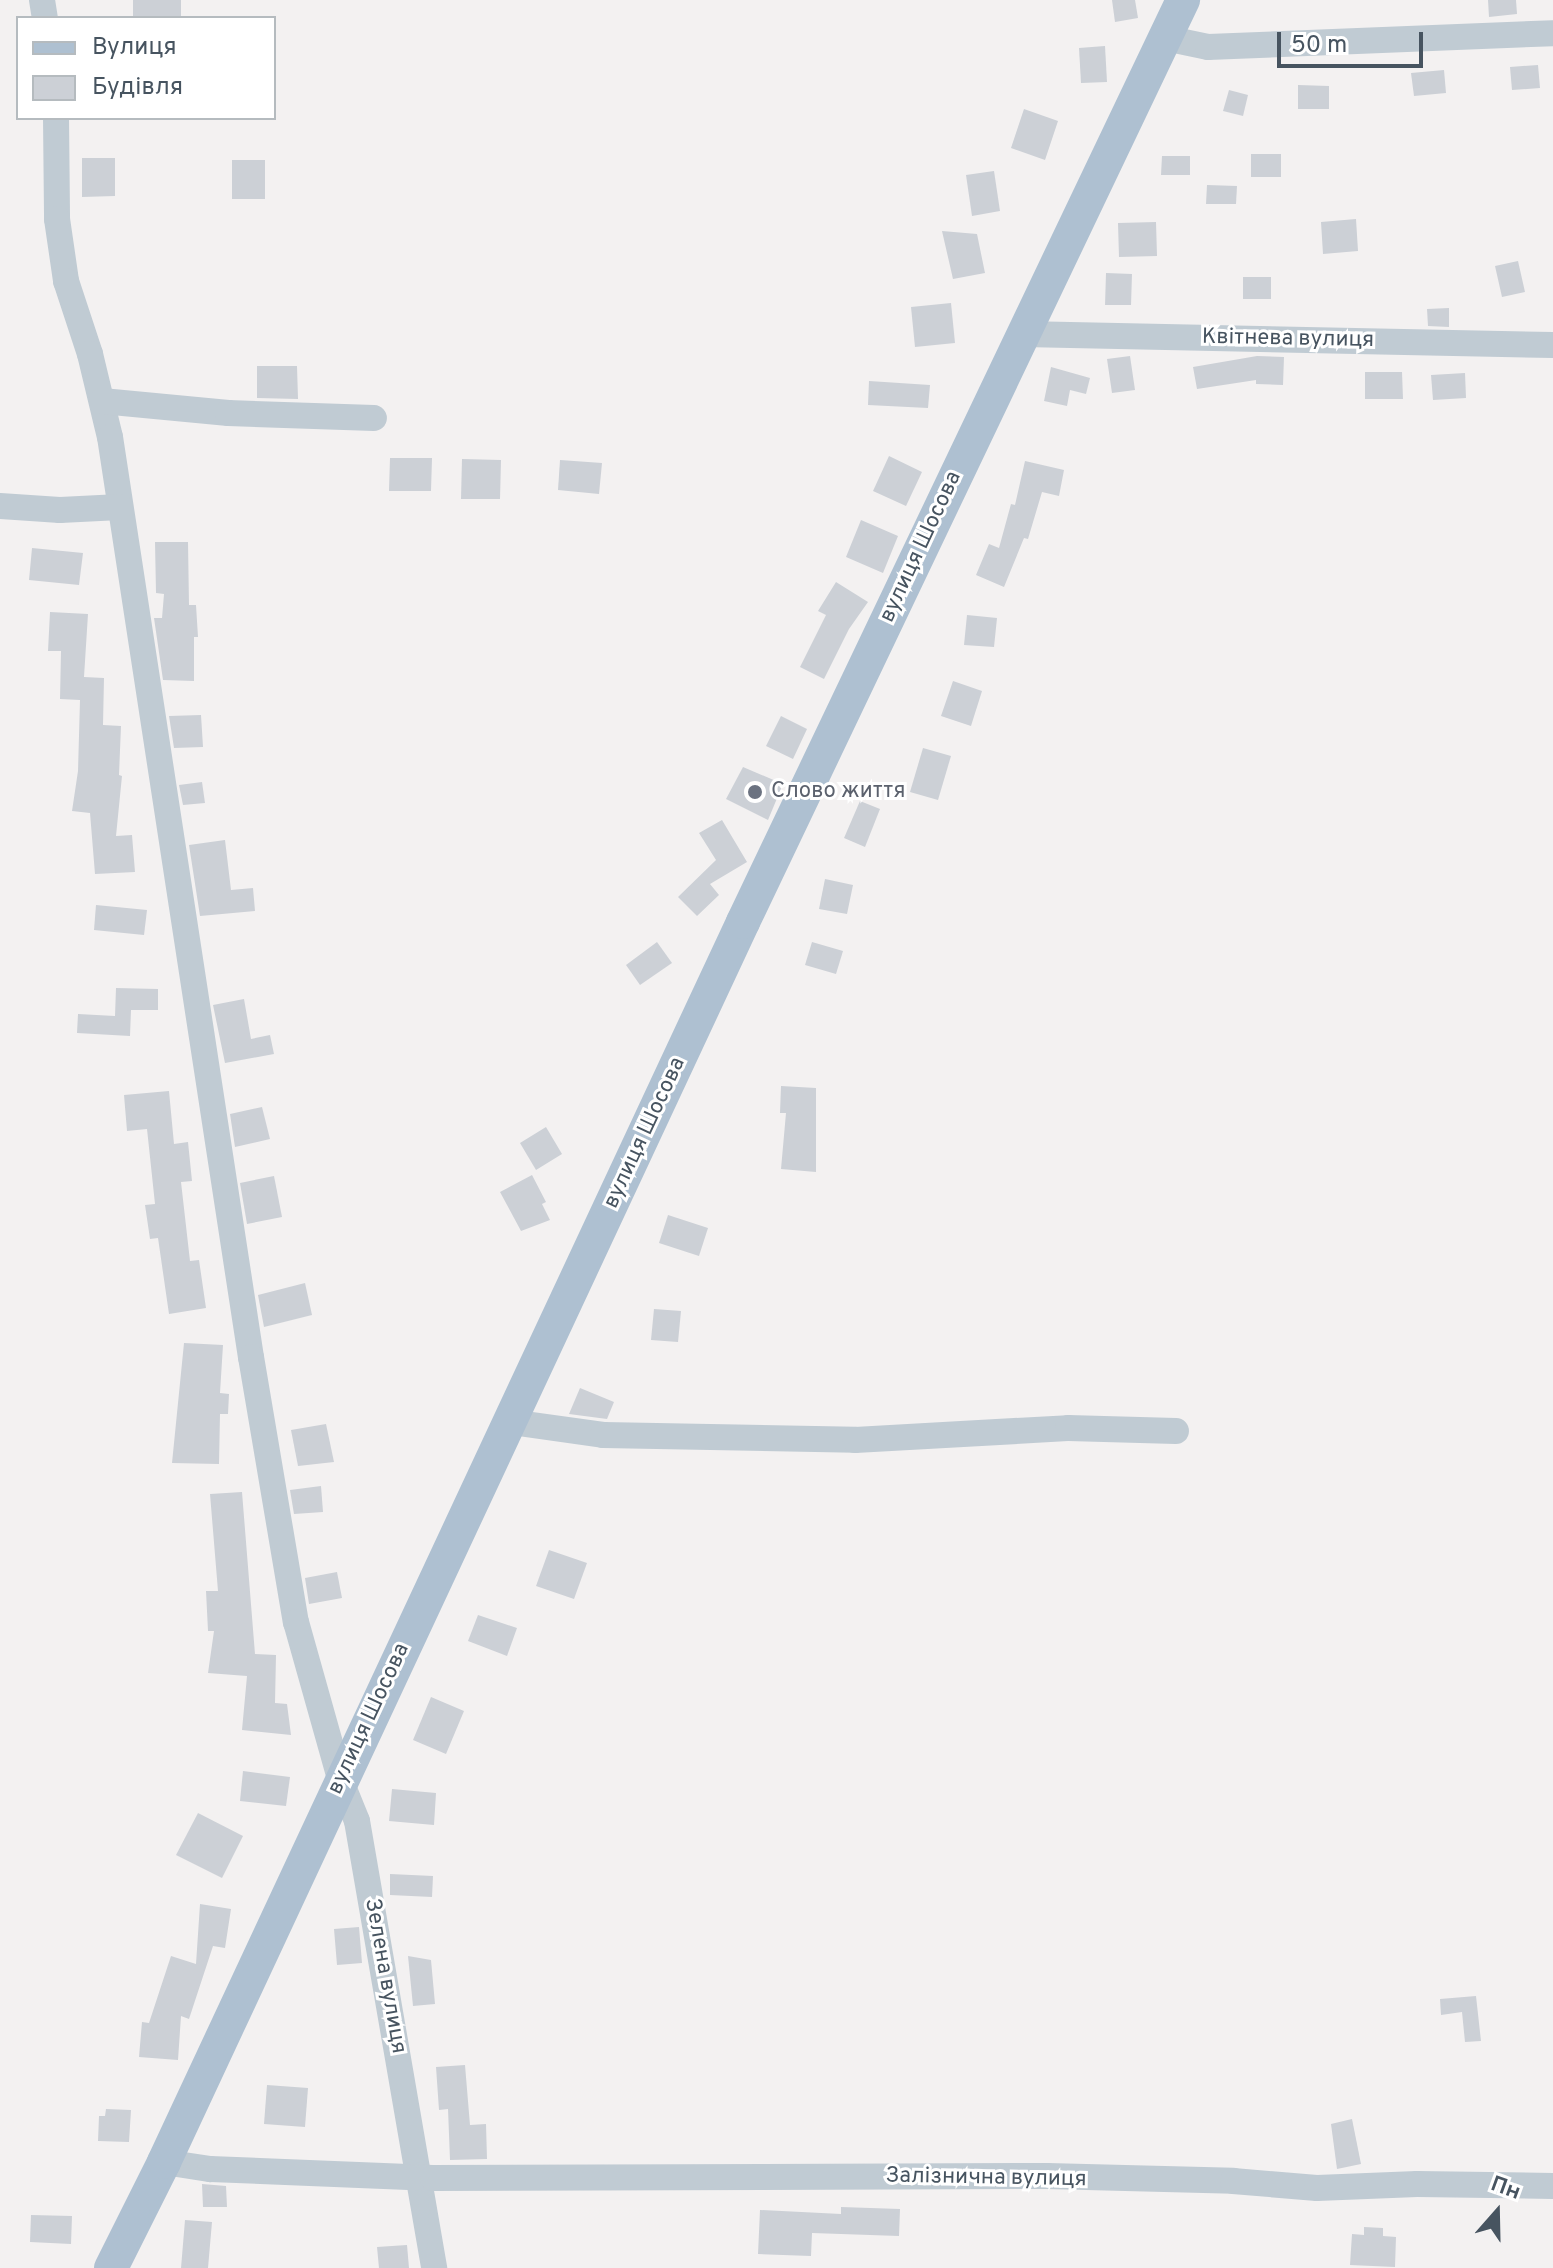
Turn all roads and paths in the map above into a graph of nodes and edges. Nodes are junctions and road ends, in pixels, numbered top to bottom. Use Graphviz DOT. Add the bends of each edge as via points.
graph roads {
  1 [pos="1183,0"];
  2 [pos="1553,33"];
  3 [pos="1165,38"];
  4 [pos="56,120"];
  5 [pos="1023,334"];
  6 [pos="1553,345"];
  7 [pos="102,401"];
  8 [pos="374,418"];
  9 [pos="0,506"];
  10 [pos="120,507"];
  11 [pos="511,1422"];
  12 [pos="1176,1431"];
  13 [pos="340,1779"];
  14 [pos="164,2162"];
  15 [pos="418,2176"];
  16 [pos="1553,2186"];
  17 [pos="111,2268"];
  18 [pos="434,2268"];
  1 -- 3 [label="main road, вулиця Шосова"];
  2 -- 3 [label="street" via="1208,47"];
  3 -- 5 [label="main road, вулиця Шосова"];
  4 -- 7 [label="street, Зелена вулиця" via="57,219 66,281"];
  5 -- 6 [label="street, Квітнева вулиця"];
  5 -- 11 [label="main road, вулиця Шосова"];
  7 -- 8 [label="street" via="228,413"];
  7 -- 10 [label="street, Зелена вулиця"];
  9 -- 10 [label="street"];
  10 -- 13 [label="street, Зелена вулиця" via="293,1607"];
  11 -- 12 [label="street" via="603,1435 824,1439 1068,1428"];
  11 -- 13 [label="main road, вулиця Шосова"];
  13 -- 14 [label="main road, вулиця Шосова"];
  13 -- 15 [label="street, Зелена вулиця" via="357,1821"];
  14 -- 15 [label="street" via="210,2169"];
  14 -- 17 [label="main road, вулиця Шосова"];
  15 -- 16 [label="street, Залізнична вулиця" via="1047,2176 1317,2188"];
  15 -- 18 [label="street, Зелена вулиця"];
}
